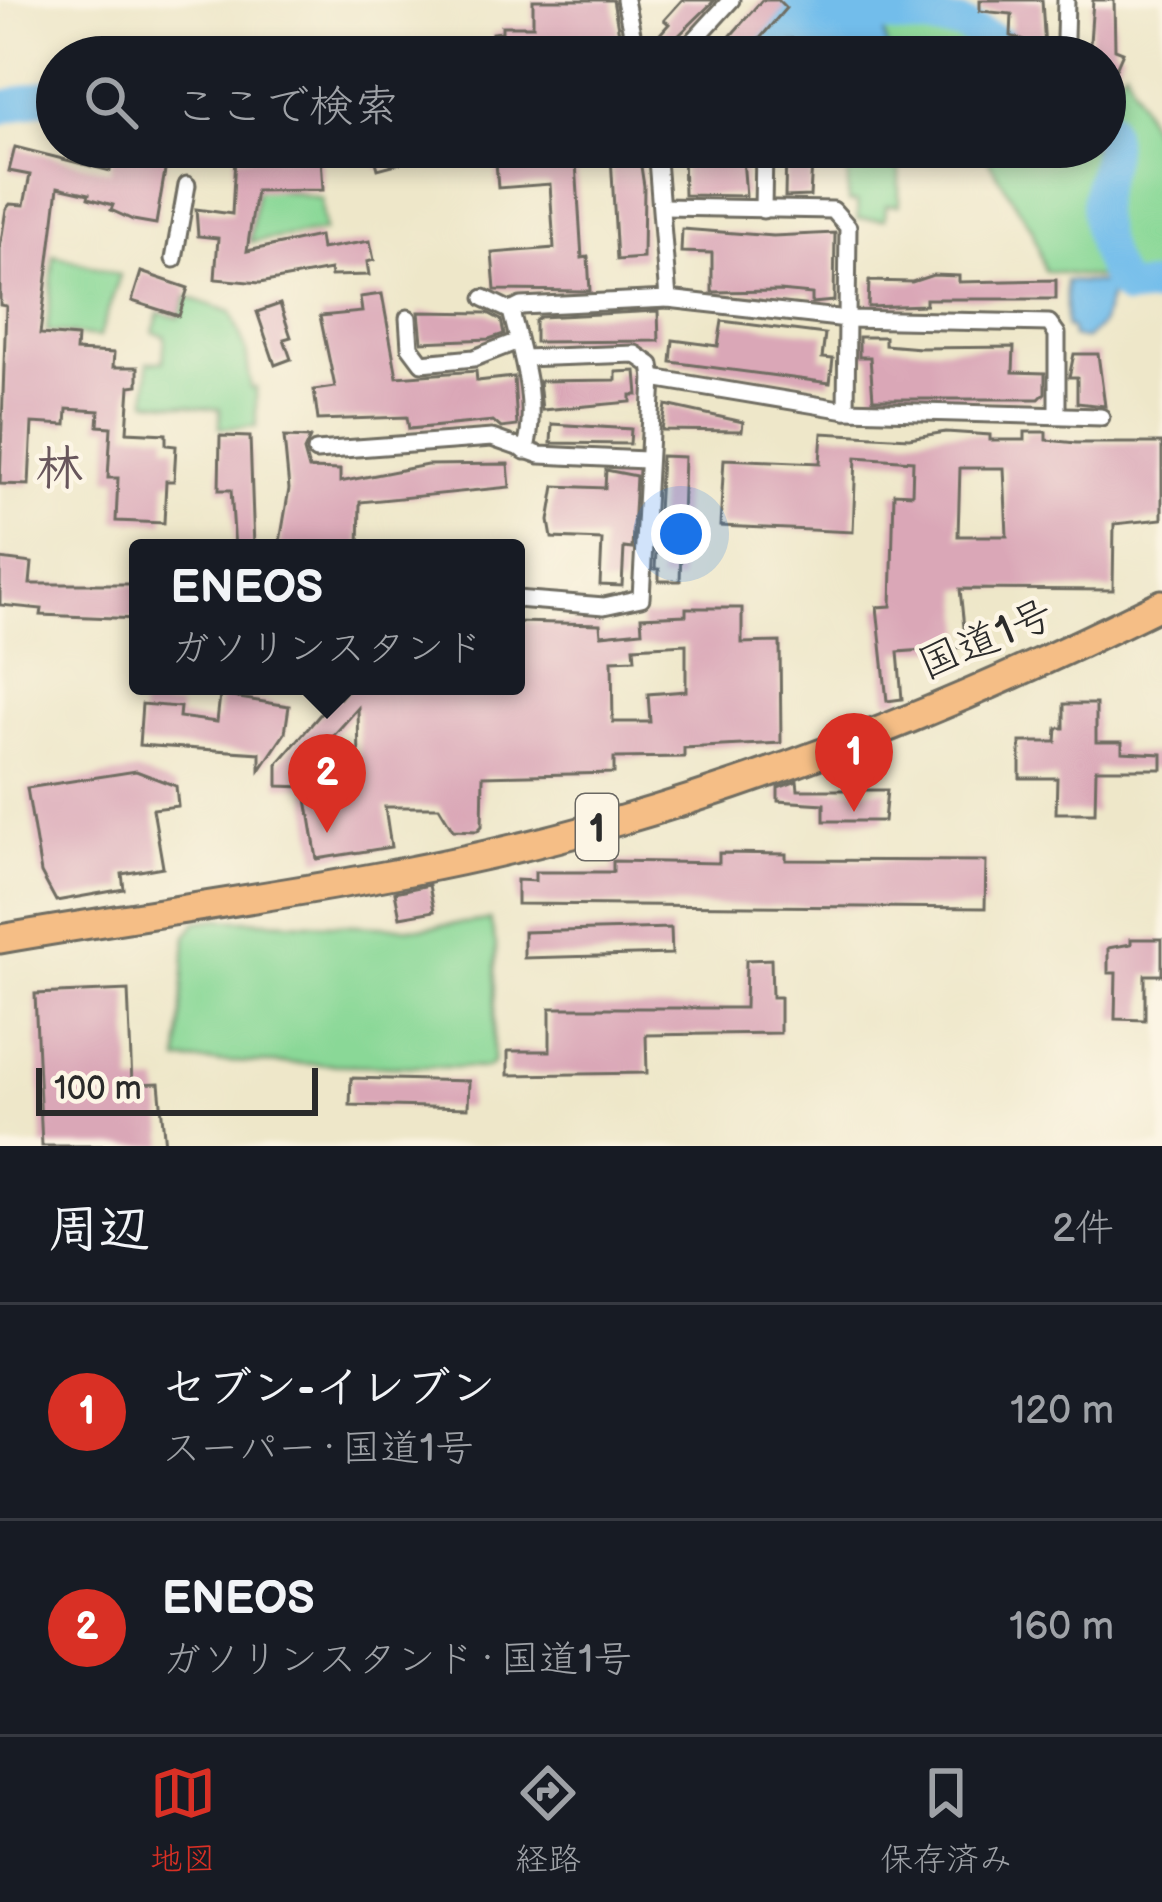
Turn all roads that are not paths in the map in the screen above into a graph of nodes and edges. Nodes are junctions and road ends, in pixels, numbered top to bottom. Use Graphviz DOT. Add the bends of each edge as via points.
graph roads {
  1 [pos="625,0"];
  2 [pos="730,0"];
  3 [pos="1066,0"];
  4 [pos="633,36"];
  5 [pos="698,36"];
  6 [pos="1065,36"];
  7 [pos="658,168"];
  8 [pos="764,168"];
  9 [pos="187,185"];
  10 [pos="663,207"];
  11 [pos="763,209"];
  12 [pos="174,259"];
  13 [pos="484,298"];
  14 [pos="668,299"];
  15 [pos="511,311"];
  16 [pos="408,318"];
  17 [pos="847,319"];
  18 [pos="521,350"];
  19 [pos="653,378"];
  20 [pos="845,410"];
  21 [pos="1057,416"];
  22 [pos="1101,417"];
  23 [pos="316,451"];
  24 [pos="525,451"];
  25 [pos="646,460"];
  26 [pos="525,600"];
  27 [pos="1162,604"];
  28 [pos="0,939"];
  1 -- 4 [label="street"];
  2 -- 5 [label="street"];
  3 -- 6 [label="street"];
  7 -- 10 [label="street"];
  8 -- 11 [label="street"];
  9 -- 12 [label="street"];
  10 -- 11 [label="street"];
  10 -- 14 [label="street"];
  11 -- 17 [label="street" via="833,210 848,227"];
  13 -- 15 [label="street"];
  14 -- 15 [label="street"];
  14 -- 17 [label="street"];
  15 -- 18 [label="street"];
  16 -- 18 [label="street" via="410,347 422,363"];
  17 -- 20 [label="street"];
  17 -- 21 [label="street" via="1049,323 1057,334"];
  18 -- 19 [label="street" via="635,354 651,365"];
  18 -- 24 [label="street" via="532,430"];
  19 -- 20 [label="street"];
  19 -- 25 [label="street"];
  20 -- 21 [label="street"];
  21 -- 22 [label="street"];
  23 -- 24 [label="street" via="468,437"];
  24 -- 25 [label="street"];
  25 -- 26 [label="street" via="641,598 604,606"];
  27 -- 28 [label="highway, 国道1号 / 1" via="818,755 613,823 469,859"];
}
